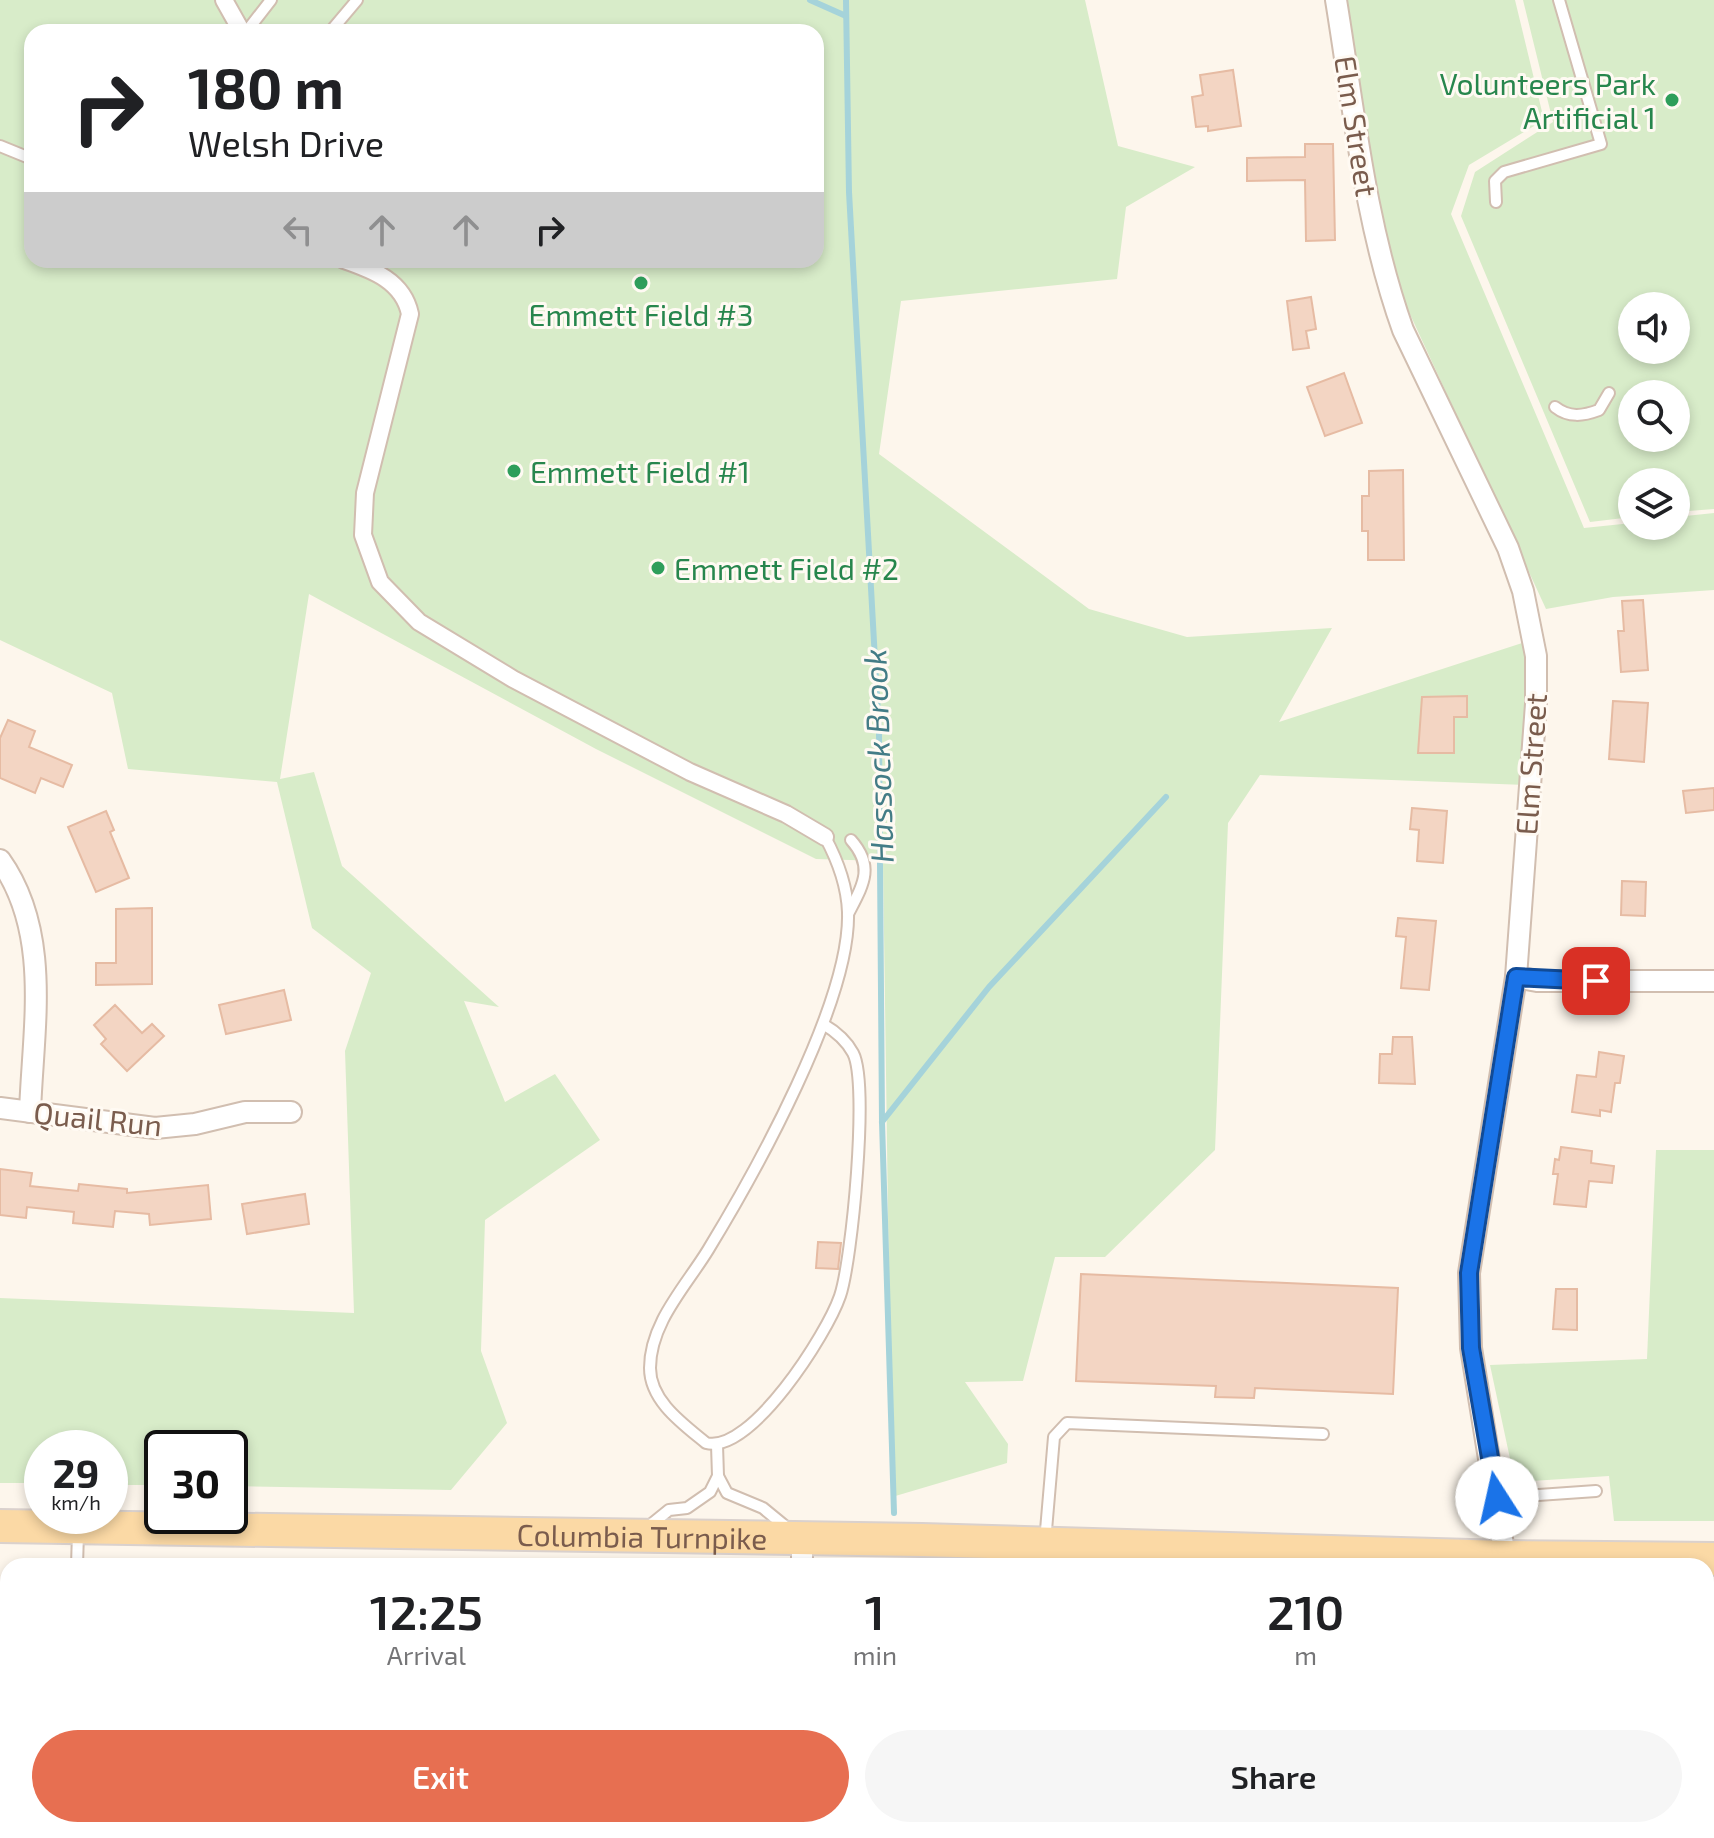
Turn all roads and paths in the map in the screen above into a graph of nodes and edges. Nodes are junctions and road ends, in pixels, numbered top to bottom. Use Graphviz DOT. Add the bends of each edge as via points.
graph roads {
  1 [pos="224,0"];
  2 [pos="271,0"];
  3 [pos="357,0"];
  4 [pos="1336,0"];
  5 [pos="1559,0"];
  6 [pos="239,24"];
  7 [pos="251,24"];
  8 [pos="337,24"];
  9 [pos="0,146"];
  10 [pos="24,156"];
  11 [pos="1496,202"];
  12 [pos="363,268"];
  13 [pos="1609,393"];
  14 [pos="1555,407"];
  15 [pos="825,837"];
  16 [pos="851,840"];
  17 [pos="0,860"];
  18 [pos="848,914"];
  19 [pos="1516,977"];
  20 [pos="1714,981"];
  21 [pos="823,1024"];
  22 [pos="0,1108"];
  23 [pos="30,1112"];
  24 [pos="291,1112"];
  25 [pos="1323,1434"];
  26 [pos="717,1445"];
  27 [pos="718,1476"];
  28 [pos="1596,1491"];
  29 [pos="1497,1498"];
  30 [pos="0,1526"];
  31 [pos="24,1527"];
  32 [pos="128,1529"];
  33 [pos="79,1534"];
  34 [pos="634,1538"];
  35 [pos="1044,1544"];
  36 [pos="802,1553"];
  37 [pos="1505,1557"];
  38 [pos="77,1558"];
  39 [pos="1610,1558"];
  1 -- 6 [label="street"];
  2 -- 7 [label="lane"];
  3 -- 8 [label="lane"];
  4 -- 19 [label="street, Elm Street" via="1375,237 1390,292 1403,330 1508,548 1531,621 1536,704"];
  5 -- 11 [label="lane" via="1601,144 1504,172 1495,181"];
  9 -- 10 [label="lane"];
  12 -- 15 [label="street" via="389,279 410,314 365,493 363,535 380,582 419,622 513,679"];
  13 -- 14 [label="lane" via="1599,410 1590,413 1563,414"];
  15 -- 18 [label="lane" via="843,877"];
  16 -- 18 [label="lane" via="866,860 867,874"];
  17 -- 23 [label="street" via="24,901 35,956"];
  18 -- 21 [label="lane"];
  19 -- 20 [label="street"];
  19 -- 29 [label="street, Elm Street" via="1469,1273 1471,1348"];
  21 -- 26 [label="lane" via="854,1055 859,1100 846,1275 834,1314 803,1362 755,1421"];
  21 -- 26 [label="lane" via="756,1163 659,1325 650,1369 657,1395 694,1433"];
  22 -- 23 [label="street, Quail Run"];
  23 -- 24 [label="street, Quail Run" via="155,1128 245,1112"];
  25 -- 35 [label="lane" via="1067,1423 1054,1437"];
  26 -- 27 [label="lane"];
  27 -- 34 [label="lane" via="700,1500 669,1510"];
  27 -- 36 [label="lane" via="727,1493 763,1508"];
  28 -- 29 [label="lane"];
  29 -- 37 [label="street, Elm Street"];
  30 -- 31 [label="main road, Columbia Turnpike"];
  32 -- 34 [label="main road, Columbia Turnpike"];
  33 -- 38 [label="lane"];
  34 -- 36 [label="main road, Columbia Turnpike"];
  35 -- 36 [label="main road, Columbia Turnpike"];
  35 -- 37 [label="main road, Columbia Turnpike"];
  37 -- 39 [label="main road, Columbia Turnpike"];
}
